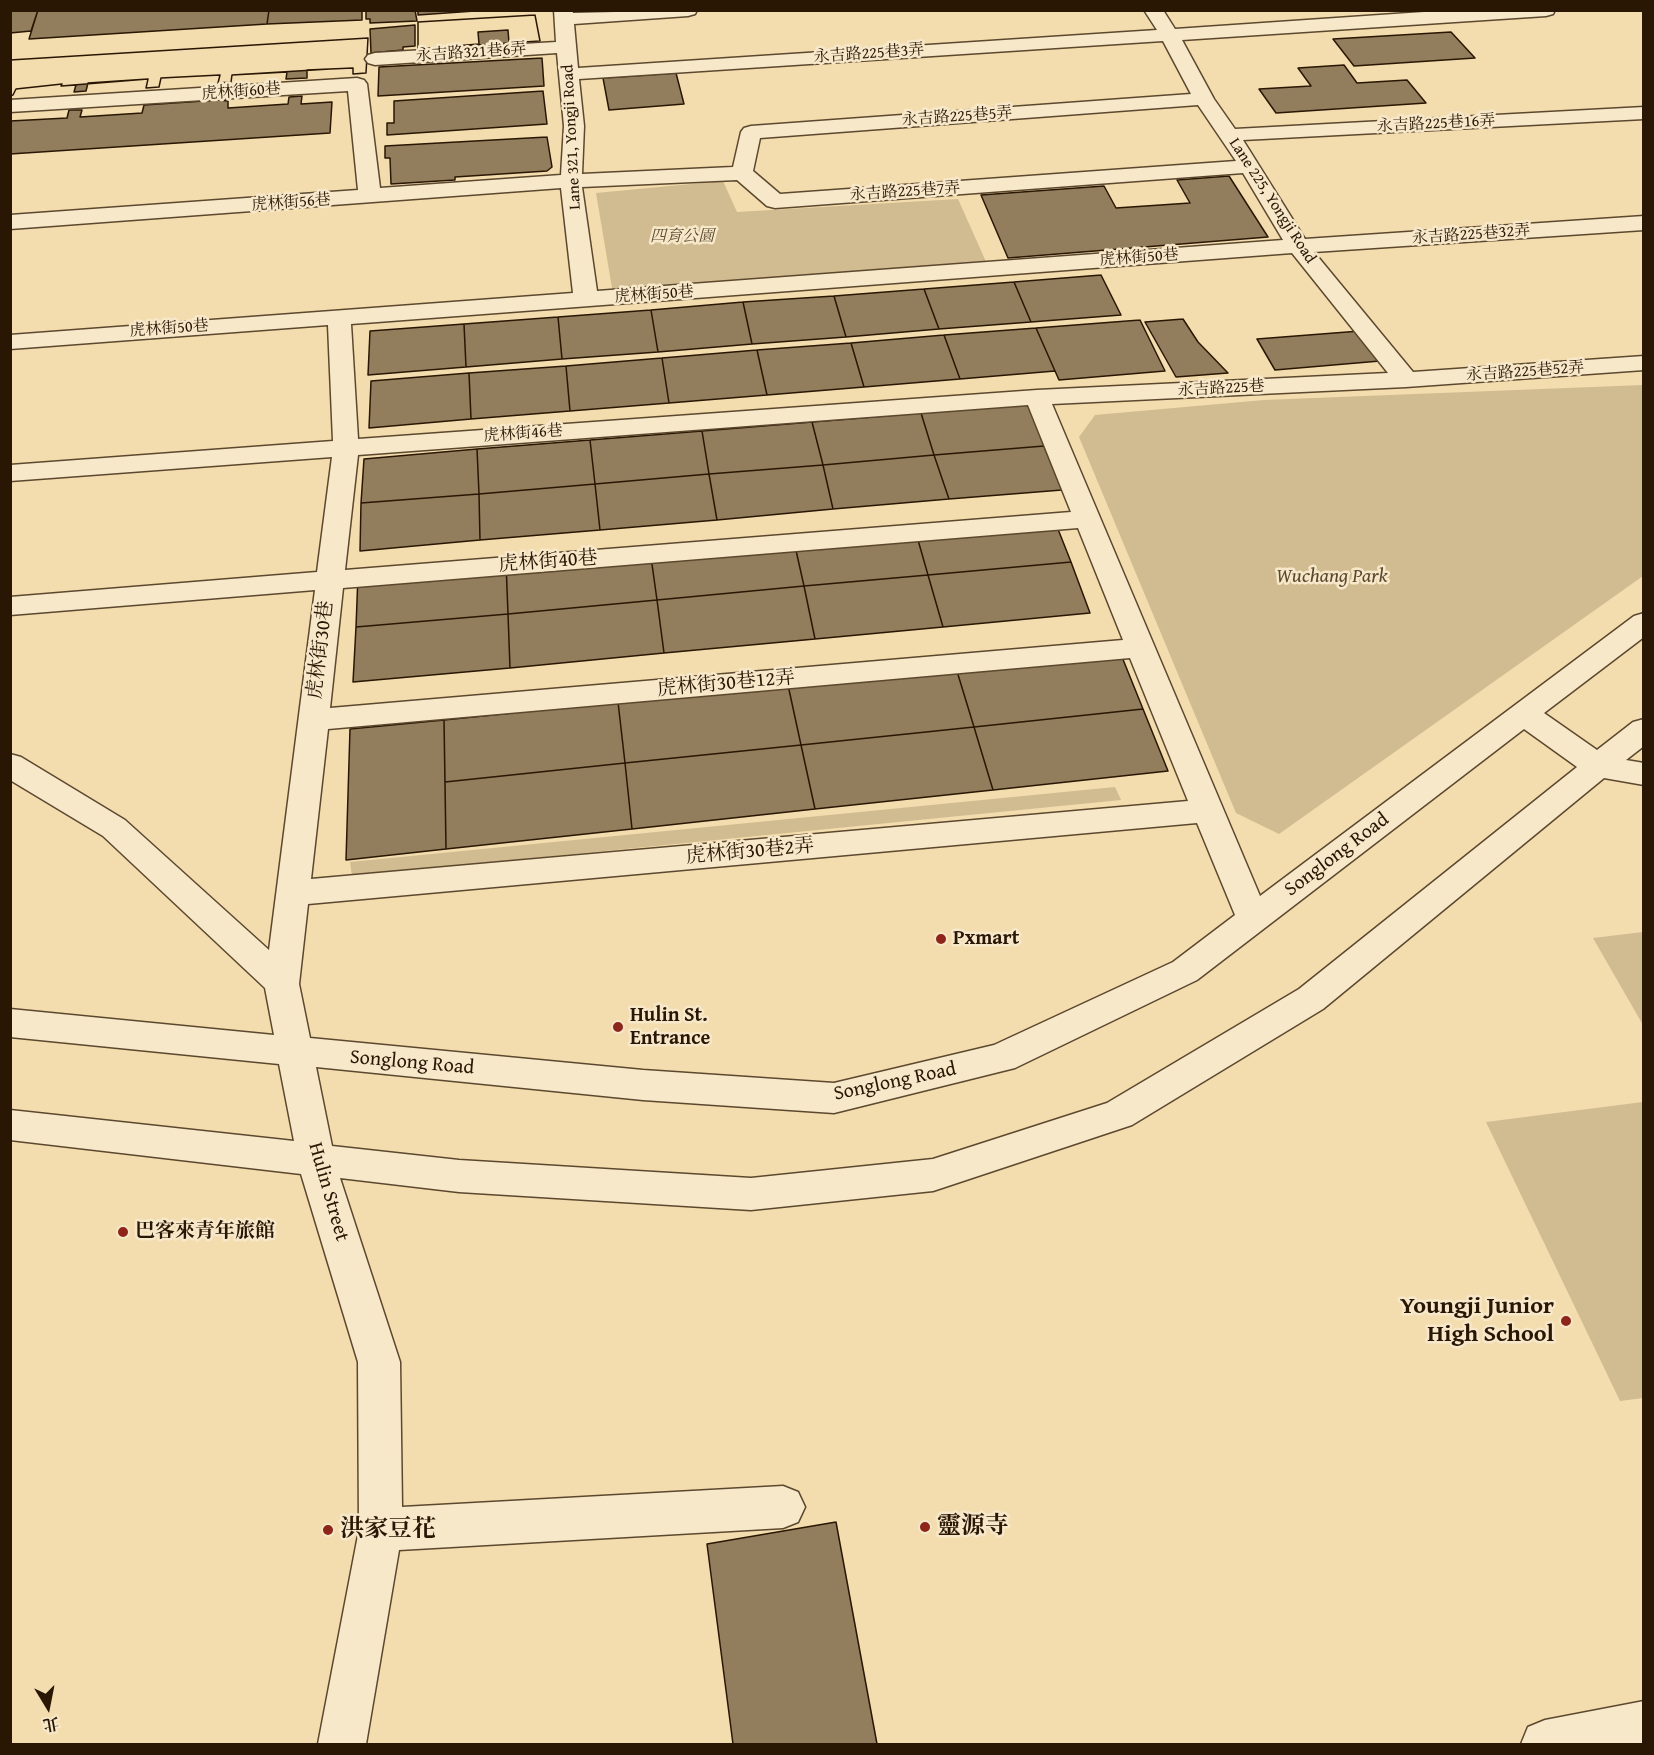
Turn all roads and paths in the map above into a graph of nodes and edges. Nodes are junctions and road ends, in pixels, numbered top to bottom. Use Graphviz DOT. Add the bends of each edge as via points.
graph roads {
  1 [pos="688,10"];
  2 [pos="1153,10"];
  3 [pos="1546,10"];
  4 [pos="1454,13"];
  5 [pos="564,15"];
  6 [pos="1169,34"];
  7 [pos="567,47"];
  8 [pos="375,59"];
  9 [pos="569,74"];
  10 [pos="1204,99"];
  11 [pos="10,106"];
  12 [pos="1644,113"];
  13 [pos="1229,135"];
  14 [pos="1250,166"];
  15 [pos="742,173"];
  16 [pos="571,181"];
  17 [pos="370,197"];
  18 [pos="10,222"];
  19 [pos="1644,223"];
  20 [pos="1298,246"];
  21 [pos="586,300"];
  22 [pos="339,317"];
  23 [pos="10,342"];
  24 [pos="1644,363"];
  25 [pos="1406,380"];
  26 [pos="1037,397"];
  27 [pos="346,447"];
  28 [pos="10,473"];
  29 [pos="1086,519"];
  30 [pos="329,579"];
  31 [pos="10,606"];
  32 [pos="1644,622"];
  33 [pos="1139,648"];
  34 [pos="1523,713"];
  35 [pos="313,720"];
  36 [pos="1644,729"];
  37 [pos="10,765"];
  38 [pos="1598,766"];
  39 [pos="1644,774"];
  40 [pos="1207,811"];
  41 [pos="292,893"];
  42 [pos="1253,920"];
  43 [pos="282,983"];
  44 [pos="10,1023"];
  45 [pos="296,1052"];
  46 [pos="10,1125"];
  47 [pos="316,1161"];
  48 [pos="783,1507"];
  49 [pos="381,1530"];
  50 [pos="1644,1724"];
  51 [pos="342,1744"];
  52 [pos="1545,1744"];
  1 -- 5 [label="street"];
  2 -- 6 [label="street, Lane 225, Yongji Road"];
  3 -- 4 [label="street, 永吉路225巷3弄"];
  4 -- 6 [label="street, 永吉路225巷3弄"];
  5 -- 7 [label="street, Lane 321, Yongji Road"];
  6 -- 9 [label="street, 永吉路225巷3弄"];
  6 -- 10 [label="street, Lane 225, Yongji Road"];
  7 -- 8 [label="street, 永吉路321巷6弄"];
  7 -- 9 [label="street, Lane 321, Yongji Road"];
  9 -- 16 [label="street, Lane 321, Yongji Road" via="574,126"];
  10 -- 13 [label="street, Lane 225, Yongji Road"];
  10 -- 15 [label="street, 永吉路225巷5弄" via="751,132"];
  11 -- 17 [label="street, 虎林街60巷" via="357,84"];
  12 -- 13 [label="street, 永吉路225巷16弄"];
  13 -- 14 [label="street, Lane 225, Yongji Road"];
  14 -- 15 [label="street, 永吉路225巷7弄" via="775,201"];
  14 -- 20 [label="street, Lane 225, Yongji Road"];
  15 -- 16 [label="street"];
  16 -- 17 [label="street, 虎林街56巷"];
  16 -- 21 [label="street, Lane 321, Yongji Road"];
  17 -- 18 [label="street, 虎林街56巷"];
  19 -- 20 [label="street, 永吉路225巷32弄"];
  20 -- 21 [label="street, 虎林街50巷"];
  20 -- 25 [label="street, Lane 225, Yongji Road"];
  21 -- 22 [label="street, 虎林街50巷"];
  22 -- 23 [label="street, 虎林街50巷"];
  22 -- 27 [label="street, 虎林街30巷"];
  24 -- 25 [label="street, 永吉路225巷52弄"];
  25 -- 26 [label="street, 永吉路225巷"];
  26 -- 27 [label="street, 虎林街46巷"];
  26 -- 29 [label="street"];
  27 -- 28 [label="street, 虎林街46巷"];
  27 -- 30 [label="street, 虎林街30巷"];
  29 -- 30 [label="street, 虎林街40巷"];
  29 -- 33 [label="street"];
  30 -- 31 [label="street, 虎林街40巷"];
  30 -- 35 [label="street, 虎林街30巷"];
  32 -- 34 [label="street, Songlong Road"];
  33 -- 35 [label="street, 虎林街30巷12弄"];
  33 -- 40 [label="street"];
  34 -- 38 [label="street"];
  34 -- 42 [label="street, Songlong Road"];
  35 -- 41 [label="street, 虎林街30巷"];
  36 -- 38 [label="street"];
  37 -- 43 [label="street" via="114,828"];
  38 -- 39 [label="street"];
  38 -- 47 [label="street" via="1311,999 1119,1114 933,1175 751,1194 459,1176"];
  40 -- 41 [label="street, 虎林街30巷2弄"];
  40 -- 42 [label="street"];
  41 -- 43 [label="street, 虎林街30巷"];
  42 -- 45 [label="street, Songlong Road" via="1185,972 1002,1058 834,1098 643,1085"];
  43 -- 45 [label="street, Hulin Street"];
  44 -- 45 [label="street, Songlong Road"];
  45 -- 47 [label="street, Hulin Street"];
  46 -- 47 [label="street"];
  47 -- 49 [label="street, Hulin Street" via="379,1362"];
  48 -- 49 [label="street"];
  49 -- 51 [label="street, Hulin Street"];
  50 -- 52 [label="street"];
}
